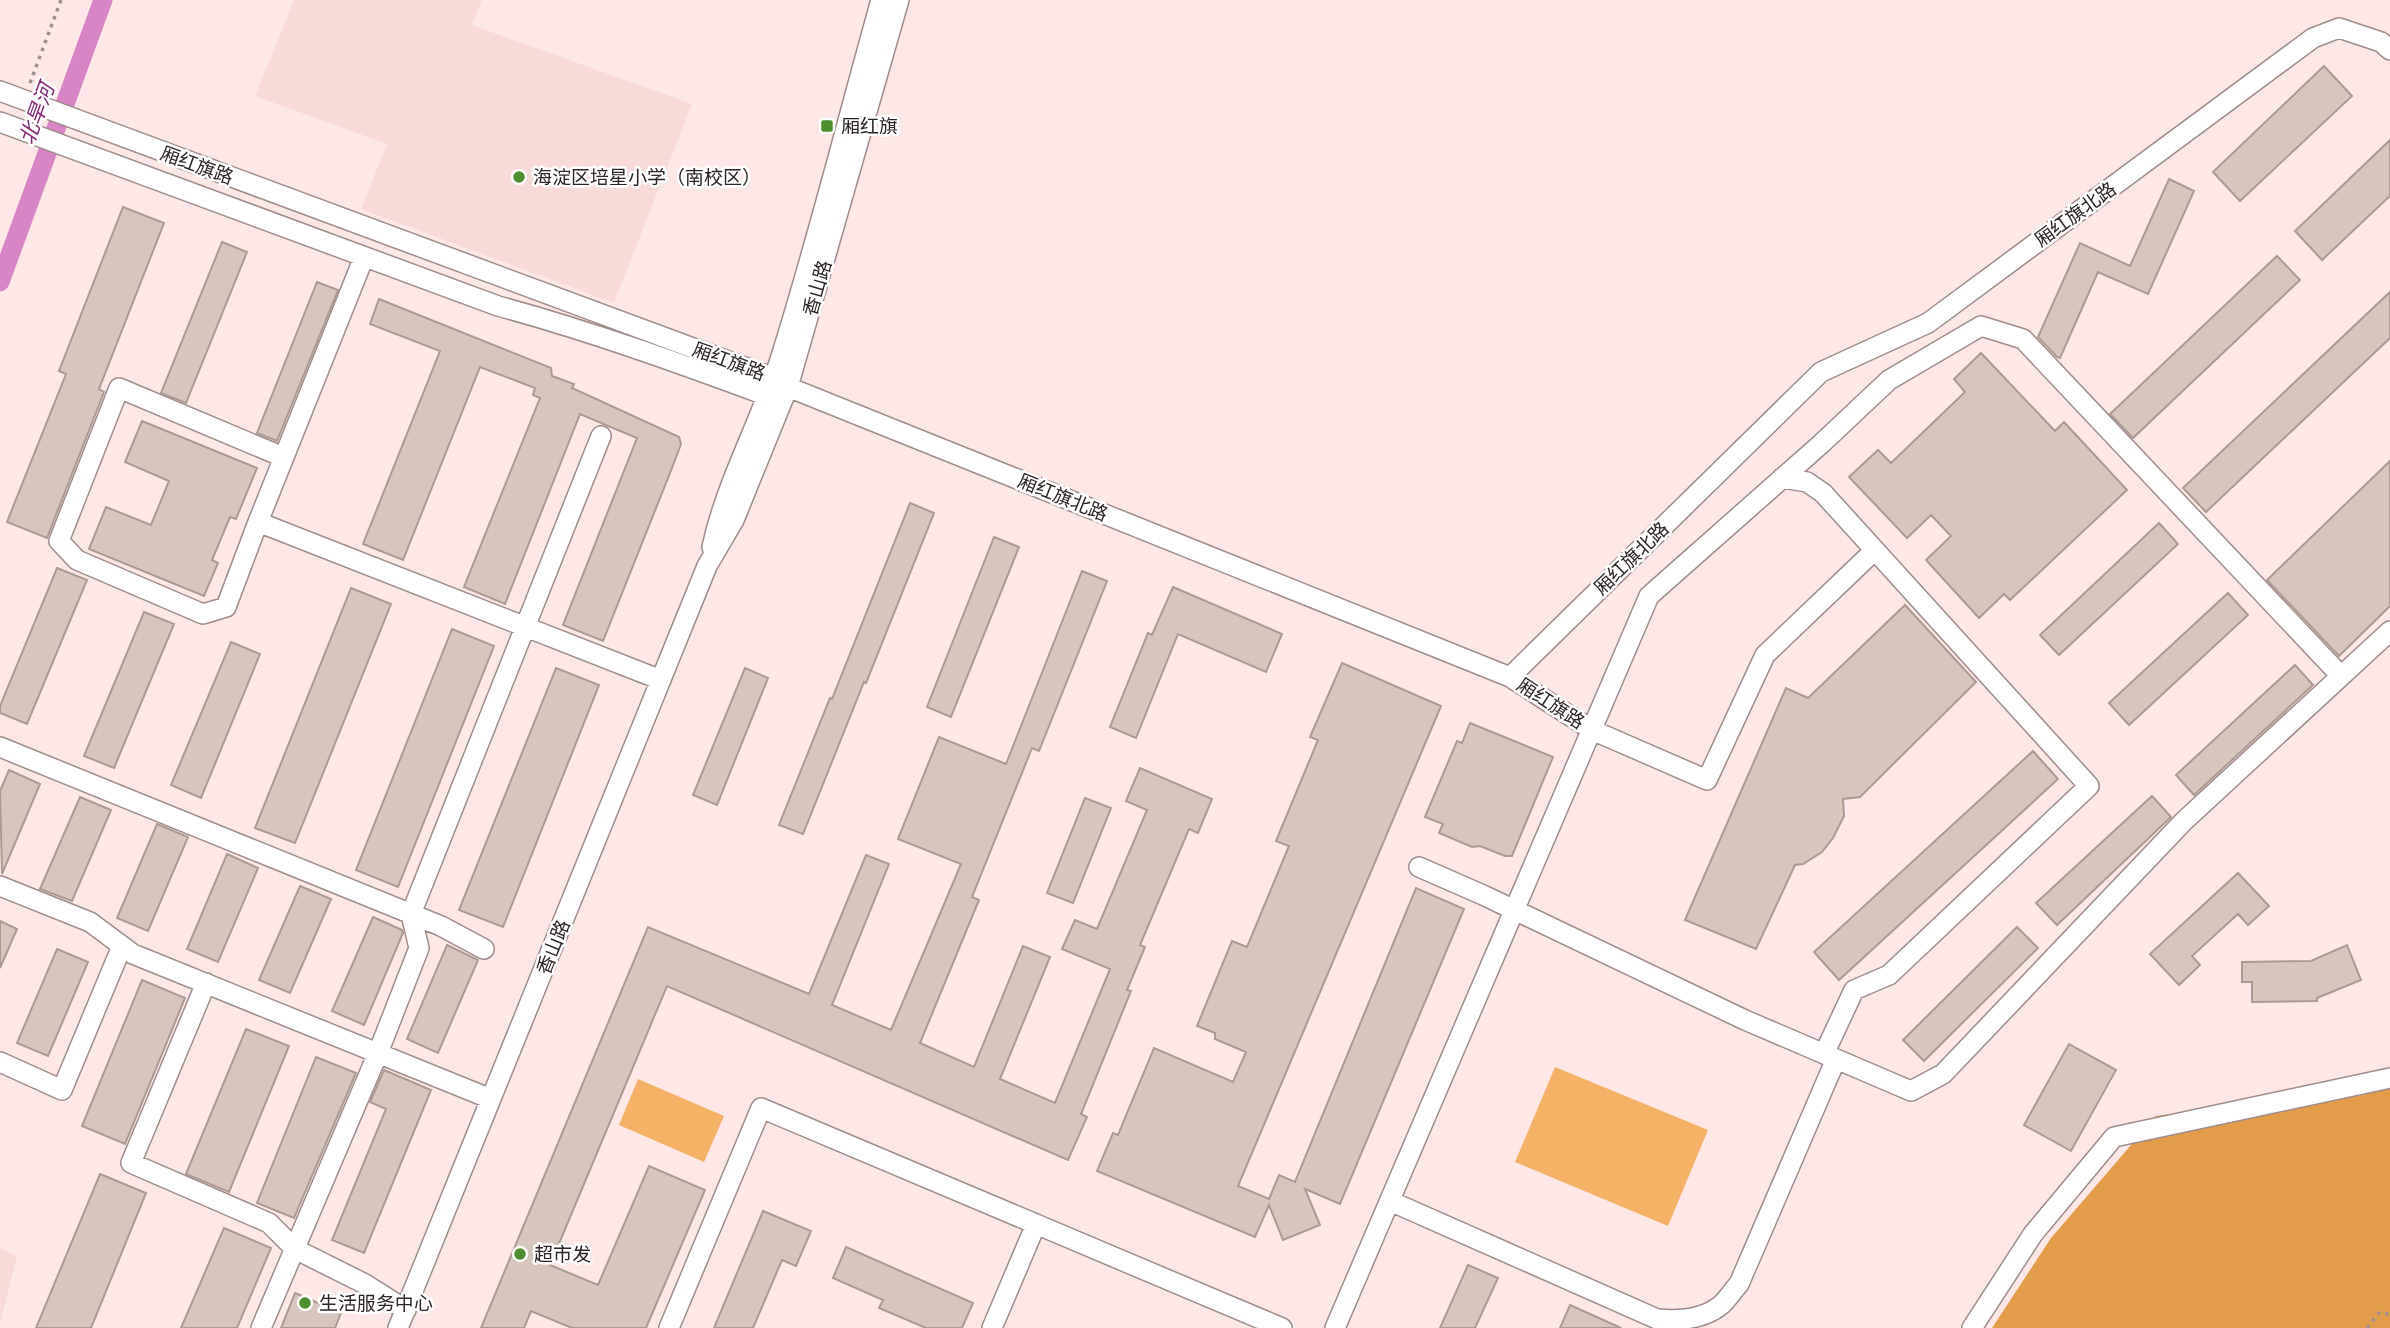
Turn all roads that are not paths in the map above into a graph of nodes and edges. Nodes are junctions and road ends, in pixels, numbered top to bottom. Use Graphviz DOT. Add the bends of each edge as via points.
graph roads {
  1 [pos="881,0"];
  2 [pos="899,0"];
  3 [pos="2390,50"];
  4 [pos="0,91"];
  5 [pos="0,122"];
  6 [pos="364,257"];
  7 [pos="777,387"];
  8 [pos="601,436"];
  9 [pos="283,457"];
  10 [pos="1782,478"];
  11 [pos="258,522"];
  12 [pos="1875,550"];
  13 [pos="525,627"];
  14 [pos="2390,631"];
  15 [pos="2341,676"];
  16 [pos="1510,677"];
  17 [pos="661,680"];
  18 [pos="1592,730"];
  19 [pos="0,747"];
  20 [pos="1419,867"];
  21 [pos="0,887"];
  22 [pos="1515,911"];
  23 [pos="411,914"];
  24 [pos="122,946"];
  25 [pos="484,949"];
  26 [pos="206,983"];
  27 [pos="378,1053"];
  28 [pos="1830,1056"];
  29 [pos="0,1062"];
  30 [pos="2390,1078"];
  31 [pos="491,1100"];
  32 [pos="1390,1201"];
  33 [pos="1037,1224"];
  34 [pos="295,1249"];
  35 [pos="402,1319"];
  36 [pos="261,1328"];
  37 [pos="669,1328"];
  38 [pos="992,1328"];
  39 [pos="1282,1328"];
  40 [pos="1335,1328"];
  41 [pos="1972,1328"];
  1 -- 7 [label="street, 香山路"];
  2 -- 7 [label="street, 香山路"];
  3 -- 16 [label="street, 厢红旗北路" via="2381,42 2339,27 2314,38 1928,323 1821,372"];
  4 -- 7 [label="street, 厢红旗路"];
  5 -- 6 [label="street, 厢红旗路"];
  6 -- 7 [label="street, 厢红旗路" via="498,306"];
  6 -- 9 [label="street"];
  7 -- 16 [label="street, 厢红旗北路"];
  7 -- 17 [label="street, 香山路" via="734,520 707,566"];
  8 -- 13 [label="street"];
  9 -- 11 [label="street"];
  9 -- 11 [label="street" via="119,388 59,541 77,560 203,614 226,607"];
  10 -- 12 [label="street" via="1807,482 1823,493"];
  10 -- 15 [label="street" via="1889,380 1970,332 1981,326 2023,339"];
  10 -- 18 [label="street" via="1648,596"];
  11 -- 13 [label="street"];
  12 -- 18 [label="street, 厢红旗路" via="1765,655 1707,780"];
  12 -- 28 [label="street" via="2089,786 1889,975 1854,990"];
  13 -- 17 [label="street"];
  13 -- 23 [label="street"];
  14 -- 15 [label="street"];
  15 -- 28 [label="street" via="2184,821 1943,1074 1911,1091"];
  16 -- 18 [label="street, 厢红旗路"];
  17 -- 31 [label="street, 香山路"];
  18 -- 22 [label="street"];
  19 -- 23 [label="street"];
  20 -- 22 [label="street"];
  21 -- 24 [label="street" via="90,922"];
  22 -- 28 [label="street"];
  22 -- 32 [label="street"];
  23 -- 25 [label="street"];
  23 -- 27 [label="street" via="419,948"];
  24 -- 26 [label="street"];
  24 -- 29 [label="street" via="62,1090"];
  26 -- 27 [label="street"];
  26 -- 34 [label="street" via="131,1163 270,1223"];
  27 -- 31 [label="street"];
  27 -- 34 [label="street"];
  28 -- 32 [label="street" via="1739,1284 1709,1312 1684,1320 1657,1319"];
  30 -- 41 [label="street" via="2114,1137 2033,1234"];
  31 -- 35 [label="street, 香山路"];
  32 -- 40 [label="street"];
  33 -- 37 [label="street" via="761,1108"];
  33 -- 38 [label="street"];
  33 -- 39 [label="street"];
  34 -- 35 [label="street" via="365,1284"];
  34 -- 36 [label="street"];
}
